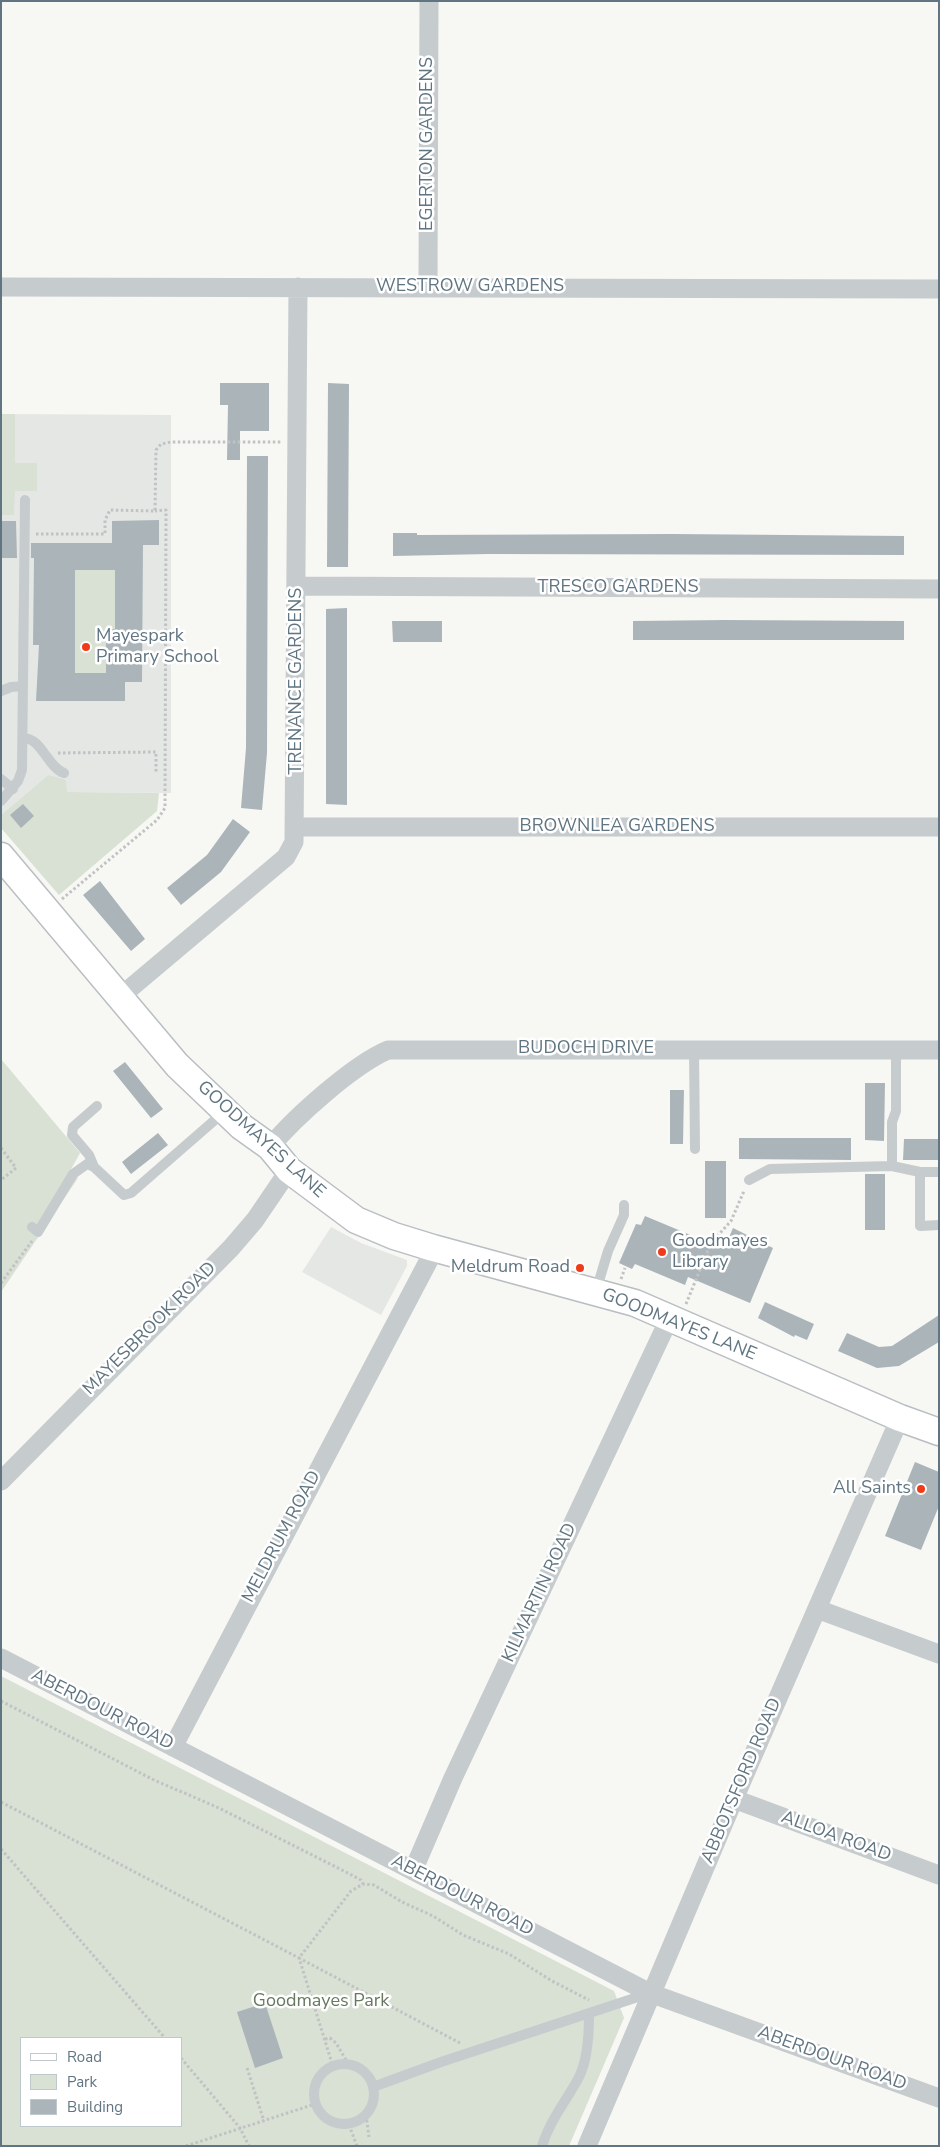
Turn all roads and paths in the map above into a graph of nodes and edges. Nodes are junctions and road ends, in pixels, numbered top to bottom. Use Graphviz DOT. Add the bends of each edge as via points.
graph roads {
  1 [pos="429,1"];
  2 [pos="1,286"];
  3 [pos="298,287"];
  4 [pos="428,287"];
  5 [pos="939,289"];
  6 [pos="297,442"];
  7 [pos="24,500"];
  8 [pos="155,510"];
  9 [pos="24,534"];
  10 [pos="297,586"];
  11 [pos="939,589"];
  12 [pos="23,686"];
  13 [pos="1,691"];
  14 [pos="23,738"];
  15 [pos="52,753"];
  16 [pos="64,773"];
  17 [pos="156,773"];
  18 [pos="1,779"];
  19 [pos="13,789"];
  20 [pos="1,801"];
  21 [pos="296,827"];
  22 [pos="939,827"];
  23 [pos="1,856"];
  24 [pos="49,912"];
  25 [pos="121,996"];
  26 [pos="694,1049"];
  27 [pos="896,1050"];
  28 [pos="939,1050"];
  29 [pos="98,1106"];
  30 [pos="225,1111"];
  31 [pos="270,1147"];
  32 [pos="1,1148"];
  33 [pos="695,1149"];
  34 [pos="892,1166"];
  35 [pos="94,1167"];
  36 [pos="289,1170"];
  37 [pos="920,1172"];
  38 [pos="939,1172"];
  39 [pos="1,1180"];
  40 [pos="749,1180"];
  41 [pos="624,1205"];
  42 [pos="939,1225"];
  43 [pos="35,1230"];
  44 [pos="433,1248"];
  45 [pos="625,1268"];
  46 [pos="620,1280"];
  47 [pos="1,1283"];
  48 [pos="596,1291"];
  49 [pos="674,1319"];
  50 [pos="900,1418"];
  51 [pos="939,1432"];
  52 [pos="1,1481"];
  53 [pos="817,1610"];
  54 [pos="939,1654"];
  55 [pos="1,1658"];
  56 [pos="1,1701"];
  57 [pos="173,1747"];
  58 [pos="734,1798"];
  59 [pos="1,1802"];
  60 [pos="1,1850"];
  61 [pos="413,1871"];
  62 [pos="939,1875"];
  63 [pos="363,1884"];
  64 [pos="299,1958"];
  65 [pos="650,1993"];
  66 [pos="604,2010"];
  67 [pos="588,2015"];
  68 [pos="164,2037"];
  69 [pos="325,2039"];
  70 [pos="468,2054"];
  71 [pos="182,2059"];
  72 [pos="348,2065"];
  73 [pos="331,2067"];
  74 [pos="247,2068"];
  75 [pos="374,2087"];
  76 [pos="939,2098"];
  77 [pos="315,2104"];
  78 [pos="366,2115"];
  79 [pos="264,2120"];
  80 [pos="349,2124"];
  81 [pos="240,2128"];
  82 [pos="370,2137"];
  83 [pos="186,2146"];
  84 [pos="249,2146"];
  85 [pos="357,2146"];
  86 [pos="542,2146"];
  87 [pos="587,2146"];
  1 -- 4 [label="street, EGERTON GARDENS"];
  2 -- 3 [label="street, WESTROW GARDENS"];
  3 -- 4 [label="street, WESTROW GARDENS"];
  3 -- 6 [label="street, TRENANCE GARDENS"];
  4 -- 5 [label="street, WESTROW GARDENS"];
  6 -- 8 [label="path" via="161,444 156,450"];
  6 -- 10 [label="street, TRENANCE GARDENS"];
  7 -- 9 [label="lane"];
  8 -- 9 [label="path" via="110,510 105,520 105,534"];
  8 -- 24 [label="path" via="166,510 165,808 157,820"];
  9 -- 12 [label="lane"];
  10 -- 11 [label="street, TRESCO GARDENS"];
  10 -- 21 [label="street, TRENANCE GARDENS"];
  12 -- 13 [label="lane"];
  12 -- 14 [label="lane" via="18,719"];
  14 -- 16 [label="lane" via="36,743 57,770"];
  14 -- 19 [label="lane" via="22,770"];
  15 -- 17 [label="path" via="156,752"];
  18 -- 19 [label="lane"];
  19 -- 20 [label="lane"];
  21 -- 22 [label="street, BROWNLEA GARDENS"];
  21 -- 25 [label="street, TRENANCE GARDENS" via="294,842 286,857"];
  23 -- 24 [label="main road, GOODMAYES LANE"];
  24 -- 25 [label="main road, GOODMAYES LANE"];
  25 -- 30 [label="main road, GOODMAYES LANE" via="177,1065"];
  26 -- 27 [label="street, BUDOCH DRIVE"];
  26 -- 31 [label="street, BUDOCH DRIVE" via="388,1050 359,1066"];
  26 -- 33 [label="lane"];
  27 -- 28 [label="street, BUDOCH DRIVE"];
  27 -- 34 [label="lane"];
  29 -- 35 [label="lane" via="73,1127 72,1135 89,1155"];
  30 -- 31 [label="main road, GOODMAYES LANE"];
  30 -- 35 [label="lane" via="131,1193 124,1195"];
  31 -- 36 [label="main road, GOODMAYES LANE"];
  32 -- 39 [label="path" via="16,1168"];
  34 -- 37 [label="lane"];
  34 -- 40 [label="lane" via="770,1169"];
  35 -- 43 [label="lane" via="87,1164 73,1174"];
  36 -- 44 [label="main road, GOODMAYES LANE" via="356,1220"];
  36 -- 52 [label="street, MAYESBROOK ROAD" via="255,1220 231,1248"];
  37 -- 38 [label="lane"];
  37 -- 42 [label="lane" via="920,1226"];
  40 -- 49 [label="path" via="731,1221 712,1243"];
  41 -- 48 [label="lane" via="624,1215 608,1251"];
  43 -- 47 [label="path"];
  44 -- 48 [label="main road, GOODMAYES LANE"];
  44 -- 57 [label="street, MELDRUM ROAD"];
  45 -- 46 [label="path"];
  48 -- 49 [label="main road, GOODMAYES LANE"];
  49 -- 50 [label="main road, GOODMAYES LANE"];
  49 -- 61 [label="street, KILMARTIN ROAD" via="452,1778"];
  50 -- 51 [label="main road, GOODMAYES LANE"];
  50 -- 53 [label="street, ABBOTSFORD ROAD"];
  53 -- 54 [label="street"];
  53 -- 58 [label="street, ABBOTSFORD ROAD"];
  55 -- 57 [label="street, ABERDOUR ROAD"];
  56 -- 63 [label="path" via="154,1780 219,1808 332,1865"];
  57 -- 61 [label="street, ABERDOUR ROAD"];
  58 -- 62 [label="street, ALLOA ROAD"];
  58 -- 65 [label="street, ABBOTSFORD ROAD"];
  59 -- 64 [label="path"];
  60 -- 68 [label="path"];
  61 -- 65 [label="street, ABERDOUR ROAD"];
  63 -- 64 [label="path" via="351,1891"];
  63 -- 66 [label="path" via="374,1885 463,1935 509,1954"];
  64 -- 69 [label="path"];
  64 -- 70 [label="path" via="466,2046"];
  65 -- 66 [label="lane"];
  65 -- 76 [label="street, ABERDOUR ROAD"];
  65 -- 87 [label="street, ABBOTSFORD ROAD"];
  66 -- 67 [label="lane"];
  67 -- 70 [label="lane"];
  67 -- 86 [label="lane" via="589,2032 580,2075 555,2116"];
  69 -- 72 [label="path" via="330,2038 336,2043"];
  69 -- 73 [label="path"];
  70 -- 75 [label="lane"];
  71 -- 81 [label="path"];
  72 -- 73 [label="lane"];
  72 -- 75 [label="lane" via="362,2070"];
  73 -- 77 [label="lane" via="316,2083"];
  74 -- 79 [label="path"];
  75 -- 78 [label="lane" via="374,2100"];
  77 -- 79 [label="path"];
  77 -- 80 [label="lane" via="323,2117 335,2124"];
  78 -- 80 [label="lane"];
  78 -- 82 [label="path"];
  79 -- 81 [label="path"];
  80 -- 85 [label="path"];
  81 -- 83 [label="path"];
  81 -- 84 [label="path"];
}
